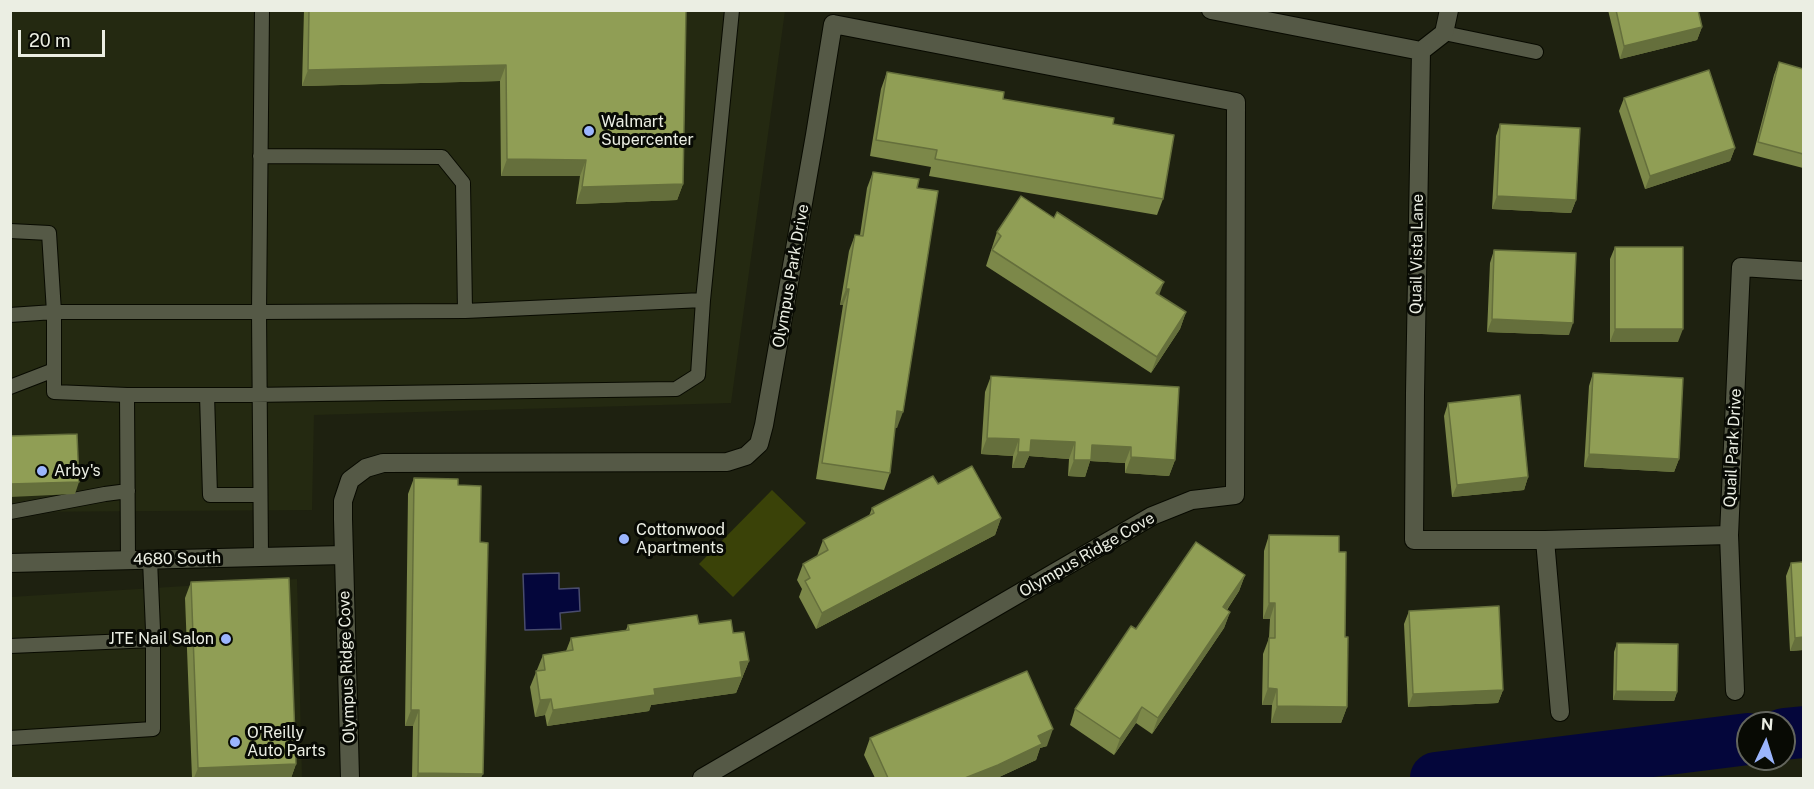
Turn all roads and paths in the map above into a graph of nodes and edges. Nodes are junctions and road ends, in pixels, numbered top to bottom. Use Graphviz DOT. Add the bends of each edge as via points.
graph roads {
  1 [pos="262,10"];
  2 [pos="732,10"];
  3 [pos="1211,10"];
  4 [pos="1449,10"];
  5 [pos="1444,33"];
  6 [pos="1422,51"];
  7 [pos="1536,52"];
  8 [pos="1236,102"];
  9 [pos="260,156"];
  10 [pos="10,231"];
  11 [pos="1803,271"];
  12 [pos="703,300"];
  13 [pos="465,311"];
  14 [pos="54,312"];
  15 [pos="259,312"];
  16 [pos="10,315"];
  17 [pos="54,370"];
  18 [pos="10,387"];
  19 [pos="127,395"];
  20 [pos="207,395"];
  21 [pos="260,395"];
  22 [pos="128,491"];
  23 [pos="260,495"];
  24 [pos="10,512"];
  25 [pos="1729,535"];
  26 [pos="1545,540"];
  27 [pos="344,555"];
  28 [pos="261,557"];
  29 [pos="129,560"];
  30 [pos="150,560"];
  31 [pos="10,563"];
  32 [pos="153,640"];
  33 [pos="10,646"];
  34 [pos="1735,691"];
  35 [pos="1560,712"];
  36 [pos="10,738"];
  37 [pos="350,778"];
  38 [pos="702,778"];
  1 -- 9 [label="lane"];
  2 -- 12 [label="lane"];
  3 -- 6 [label="street"];
  4 -- 5 [label="street"];
  5 -- 6 [label="street"];
  5 -- 7 [label="lane"];
  6 -- 26 [label="street, Quail Vista Lane" via="1414,540"];
  8 -- 27 [label="street, Olympus Park Drive" via="832,24 759,444 746,456 727,462 383,463 366,468 350,480 343,501"];
  8 -- 38 [label="street, Olympus Ridge Cove" via="1235,495 1192,501 1152,516"];
  9 -- 13 [label="lane" via="442,157 463,183"];
  9 -- 15 [label="lane"];
  10 -- 14 [label="lane" via="49,233"];
  11 -- 25 [label="street, Quail Park Drive" via="1741,267"];
  12 -- 13 [label="lane"];
  12 -- 21 [label="lane" via="698,375 676,389"];
  13 -- 15 [label="lane"];
  14 -- 15 [label="lane"];
  14 -- 16 [label="lane"];
  14 -- 17 [label="lane"];
  15 -- 21 [label="lane"];
  17 -- 18 [label="lane"];
  17 -- 19 [label="lane" via="54,392"];
  19 -- 20 [label="lane"];
  19 -- 22 [label="lane"];
  20 -- 21 [label="lane"];
  20 -- 23 [label="lane" via="210,495"];
  21 -- 23 [label="lane"];
  22 -- 24 [label="lane"];
  22 -- 29 [label="lane"];
  23 -- 28 [label="lane"];
  25 -- 26 [label="street, Quail Vista Lane"];
  25 -- 34 [label="street, Quail Park Drive"];
  26 -- 35 [label="street"];
  27 -- 28 [label="street, 4680 South"];
  27 -- 37 [label="street, Olympus Ridge Cove"];
  28 -- 30 [label="street, 4680 South"];
  29 -- 30 [label="street, 4680 South"];
  29 -- 31 [label="street, 4680 South"];
  30 -- 32 [label="lane"];
  32 -- 33 [label="lane"];
  32 -- 36 [label="lane" via="152,730"];
}
